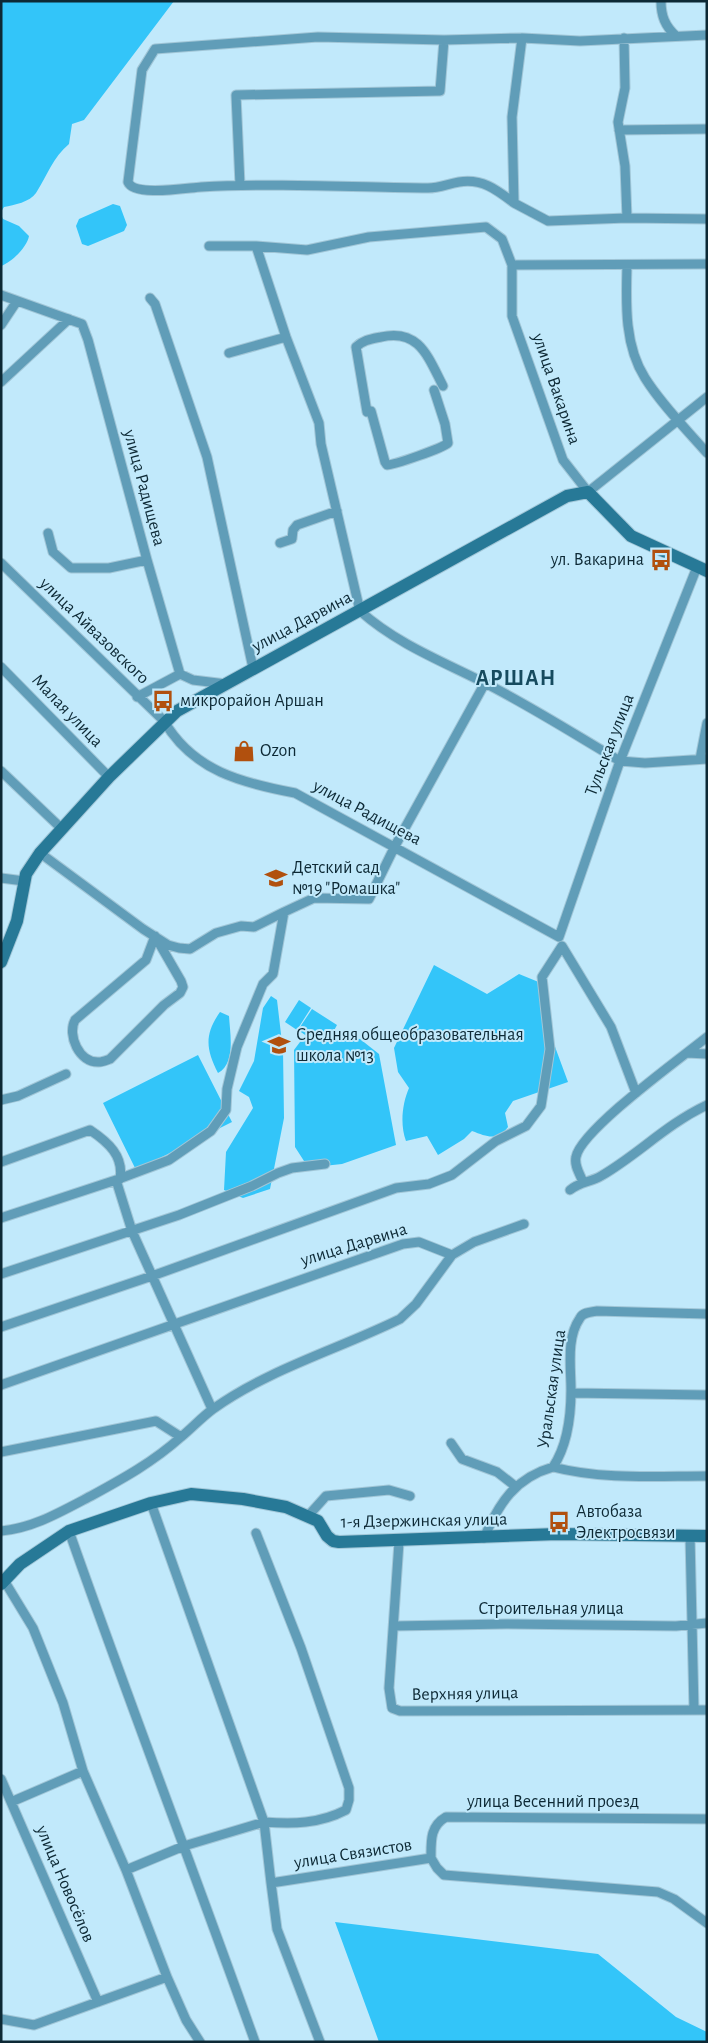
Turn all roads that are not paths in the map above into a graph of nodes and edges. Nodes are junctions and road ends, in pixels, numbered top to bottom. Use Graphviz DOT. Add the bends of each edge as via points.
graph roads {
  1 [pos="661,1"];
  2 [pos="707,35"];
  3 [pos="676,36"];
  4 [pos="522,38"];
  5 [pos="624,38"];
  6 [pos="444,40"];
  7 [pos="707,129"];
  8 [pos="619,130"];
  9 [pos="240,185"];
  10 [pos="514,203"];
  11 [pos="627,218"];
  12 [pos="707,219"];
  13 [pos="209,246"];
  14 [pos="256,246"];
  15 [pos="707,264"];
  16 [pos="512,265"];
  17 [pos="627,265"];
  18 [pos="1,295"];
  19 [pos="150,298"];
  20 [pos="17,301"];
  21 [pos="69,319"];
  22 [pos="1,325"];
  23 [pos="286,337"];
  24 [pos="229,353"];
  25 [pos="1,382"];
  26 [pos="443,386"];
  27 [pos="434,390"];
  28 [pos="707,396"];
  29 [pos="678,420"];
  30 [pos="707,453"];
  31 [pos="588,492"];
  32 [pos="337,511"];
  33 [pos="48,533"];
  34 [pos="280,543"];
  35 [pos="147,560"];
  36 [pos="1,563"];
  37 [pos="702,569"];
  38 [pos="360,611"];
  39 [pos="1,667"];
  40 [pos="253,668"];
  41 [pos="180,674"];
  42 [pos="485,683"];
  43 [pos="226,684"];
  44 [pos="137,697"];
  45 [pos="164,722"];
  46 [pos="707,723"];
  47 [pos="703,759"];
  48 [pos="620,761"];
  49 [pos="1,771"];
  50 [pos="109,777"];
  51 [pos="61,828"];
  52 [pos="395,846"];
  53 [pos="40,853"];
  54 [pos="1,878"];
  55 [pos="24,881"];
  56 [pos="284,912"];
  57 [pos="155,936"];
  58 [pos="561,941"];
  59 [pos="1,962"];
  60 [pos="707,1037"];
  61 [pos="687,1053"];
  62 [pos="707,1054"];
  63 [pos="66,1074"];
  64 [pos="636,1093"];
  65 [pos="1,1100"];
  66 [pos="707,1105"];
  67 [pos="1,1162"];
  68 [pos="325,1164"];
  69 [pos="118,1180"];
  70 [pos="583,1182"];
  71 [pos="570,1190"];
  72 [pos="1,1218"];
  73 [pos="524,1224"];
  74 [pos="132,1230"];
  75 [pos="452,1255"];
  76 [pos="1,1274"];
  77 [pos="152,1276"];
  78 [pos="707,1314"];
  79 [pos="173,1325"];
  80 [pos="1,1327"];
  81 [pos="1,1385"];
  82 [pos="571,1393"];
  83 [pos="707,1395"];
  84 [pos="212,1409"];
  85 [pos="182,1437"];
  86 [pos="451,1443"];
  87 [pos="1,1452"];
  88 [pos="553,1467"];
  89 [pos="707,1476"];
  90 [pos="515,1486"];
  91 [pos="410,1496"];
  92 [pos="151,1503"];
  93 [pos="308,1516"];
  94 [pos="69,1531"];
  95 [pos="1,1532"];
  96 [pos="256,1533"];
  97 [pos="690,1536"];
  98 [pos="707,1536"];
  99 [pos="484,1538"];
  100 [pos="398,1542"];
  101 [pos="3,1583"];
  102 [pos="690,1623"];
  103 [pos="707,1623"];
  104 [pos="394,1626"];
  105 [pos="694,1710"];
  106 [pos="707,1710"];
  107 [pos="83,1771"];
  108 [pos="1,1779"];
  109 [pos="11,1802"];
  110 [pos="707,1819"];
  111 [pos="264,1822"];
  112 [pos="184,1846"];
  113 [pos="431,1858"];
  114 [pos="126,1870"];
  115 [pos="271,1883"];
  116 [pos="707,1923"];
  117 [pos="167,1977"];
  118 [pos="98,2002"];
  119 [pos="1,2019"];
  120 [pos="200,2042"];
  121 [pos="255,2042"];
  122 [pos="320,2042"];
  1 -- 3 [label="street" via="666,26"];
  2 -- 3 [label="street"];
  3 -- 5 [label="street"];
  4 -- 5 [label="street" via="580,41"];
  4 -- 6 [label="street"];
  4 -- 10 [label="street" via="512,117"];
  5 -- 8 [label="street" via="625,88"];
  6 -- 9 [label="street" via="440,91 236,95"];
  6 -- 9 [label="street" via="318,37 155,49 142,70 129,185 134,189 154,191"];
  7 -- 8 [label="street"];
  8 -- 11 [label="street" via="625,166"];
  9 -- 10 [label="street" via="443,188 459,182 481,182"];
  10 -- 11 [label="street" via="548,221"];
  11 -- 12 [label="street"];
  13 -- 14 [label="street"];
  14 -- 16 [label="street" via="307,250 369,237 486,228 502,239"];
  14 -- 23 [label="street"];
  15 -- 17 [label="street"];
  16 -- 17 [label="street"];
  16 -- 31 [label="street, улица Вакарина" via="512,316 563,460"];
  17 -- 29 [label="street" via="626,314 633,352 644,378"];
  18 -- 20 [label="street"];
  19 -- 40 [label="street" via="155,304 207,457"];
  20 -- 21 [label="street"];
  20 -- 22 [label="street"];
  21 -- 25 [label="street"];
  21 -- 35 [label="street, улица Радищева" via="82,324 88,340"];
  23 -- 24 [label="street"];
  23 -- 32 [label="street" via="319,423"];
  26 -- 27 [label="street" via="429,359 406,335 392,334 362,341 356,347 369,411 387,464 394,465 443,448 448,443"];
  28 -- 29 [label="street, улица Дарвина"];
  29 -- 30 [label="street"];
  29 -- 31 [label="street, улица Дарвина"];
  31 -- 37 [label="street, улица Вакарина" via="632,536"];
  31 -- 38 [label="street, улица Дарвина" via="567,496"];
  32 -- 34 [label="street" via="297,525 292,539"];
  32 -- 38 [label="street"];
  33 -- 35 [label="street" via="53,552 71,568 109,568"];
  35 -- 41 [label="street, улица Радищева"];
  36 -- 44 [label="street, улица Айвазовского"];
  37 -- 48 [label="street, Тульская улица"];
  38 -- 40 [label="street, улица Дарвина"];
  38 -- 42 [label="street" via="381,630"];
  39 -- 50 [label="street, Малая улица"];
  40 -- 43 [label="street, улица Дарвина"];
  41 -- 43 [label="street" via="194,680"];
  41 -- 44 [label="street"];
  42 -- 48 [label="street"];
  42 -- 52 [label="street"];
  43 -- 45 [label="street, улица Дарвина" via="177,711"];
  44 -- 45 [label="street, улица Айвазовского"];
  45 -- 50 [label="street, улица Дарвина"];
  45 -- 52 [label="street, улица Радищева" via="172,736 202,764 257,786 295,793"];
  46 -- 47 [label="street"];
  47 -- 48 [label="street" via="645,763"];
  48 -- 58 [label="street, Тульская улица"];
  49 -- 51 [label="street"];
  50 -- 51 [label="street, улица Дарвина"];
  51 -- 53 [label="street, улица Дарвина"];
  52 -- 56 [label="street" via="369,899 314,898"];
  52 -- 58 [label="street, улица Радищева"];
  53 -- 55 [label="street, улица Дарвина"];
  53 -- 57 [label="street"];
  54 -- 55 [label="street"];
  55 -- 59 [label="street, улица Дарвина" via="17,921"];
  56 -- 57 [label="street" via="254,927 246,925 216,933 190,949 168,945"];
  56 -- 69 [label="street" via="273,974 263,984 237,1048 227,1090 226,1110 211,1131 169,1160"];
  57 -- 57 [label="street" via="146,960 72,1025 73,1040 92,1061 110,1058 164,1004 180,993 181,981"];
  58 -- 64 [label="street" via="611,1027"];
  58 -- 77 [label="street, улица Дарвина" via="542,977 550,1049 541,1106 526,1126 480,1151 452,1175 429,1184 396,1188"];
  60 -- 61 [label="street"];
  61 -- 62 [label="street"];
  61 -- 64 [label="street"];
  63 -- 65 [label="street" via="18,1096"];
  64 -- 70 [label="street" via="598,1125 581,1145 575,1158"];
  66 -- 70 [label="street" via="681,1118 600,1177"];
  67 -- 69 [label="street" via="90,1130 114,1149 122,1170"];
  68 -- 74 [label="street" via="278,1173 252,1186"];
  69 -- 72 [label="street"];
  69 -- 74 [label="street"];
  70 -- 71 [label="street"];
  73 -- 75 [label="street" via="474,1242"];
  74 -- 76 [label="street"];
  74 -- 77 [label="street"];
  75 -- 79 [label="street, улица Дарвина" via="419,1242 403,1244"];
  75 -- 84 [label="street" via="421,1298 400,1318 268,1378"];
  77 -- 79 [label="street"];
  77 -- 80 [label="street, улица Дарвина"];
  78 -- 82 [label="street, Уральская улица" via="586,1313 580,1317 571,1342"];
  79 -- 81 [label="street, улица Дарвина"];
  79 -- 84 [label="street"];
  82 -- 83 [label="street"];
  82 -- 88 [label="street, Уральская улица" via="564,1448"];
  84 -- 85 [label="street"];
  85 -- 87 [label="street" via="156,1421"];
  85 -- 95 [label="street" via="157,1459 131,1475 52,1517"];
  86 -- 90 [label="street" via="462,1459 497,1472"];
  88 -- 89 [label="street, Уральская улица" via="616,1476"];
  88 -- 90 [label="street"];
  90 -- 99 [label="street" via="493,1516"];
  91 -- 93 [label="street" via="389,1490 326,1496"];
  92 -- 93 [label="street, 1-я Дзержинская улица" via="191,1494 243,1499"];
  92 -- 94 [label="street, 1-я Дзержинская улица"];
  92 -- 111 [label="street"];
  93 -- 100 [label="street, 1-я Дзержинская улица" via="318,1521 333,1541"];
  94 -- 101 [label="street, 1-я Дзержинская улица" via="20,1564"];
  94 -- 112 [label="street" via="119,1676"];
  96 -- 111 [label="street" via="308,1667 349,1788 346,1810 332,1817 289,1824"];
  97 -- 98 [label="street, 1-я Дзержинская улица"];
  97 -- 99 [label="street, 1-я Дзержинская улица" via="602,1534"];
  97 -- 102 [label="street"];
  99 -- 100 [label="street, 1-я Дзержинская улица"];
  100 -- 104 [label="street, Верхняя улица"];
  101 -- 107 [label="street" via="33,1628 63,1703"];
  102 -- 103 [label="street, Строительная улица"];
  102 -- 104 [label="street, Строительная улица" via="676,1626"];
  102 -- 105 [label="street"];
  104 -- 105 [label="street, Верхняя улица" via="390,1704 400,1711"];
  105 -- 106 [label="street, Верхняя улица"];
  107 -- 109 [label="street"];
  107 -- 114 [label="street"];
  108 -- 109 [label="street, улица Новосёлов"];
  109 -- 118 [label="street, улица Новосёлов"];
  110 -- 113 [label="street, улица Весенний проезд" via="446,1818 433,1829"];
  111 -- 112 [label="street"];
  111 -- 115 [label="street"];
  112 -- 114 [label="street"];
  112 -- 121 [label="street"];
  113 -- 115 [label="street, улица Связистов"];
  113 -- 116 [label="street, улица Связистов" via="444,1875 658,1892 674,1899"];
  114 -- 117 [label="street"];
  115 -- 122 [label="street, улица Связистов" via="277,1929"];
  117 -- 118 [label="street"];
  117 -- 120 [label="street" via="186,2020"];
  118 -- 119 [label="street" via="34,2025"];
}
